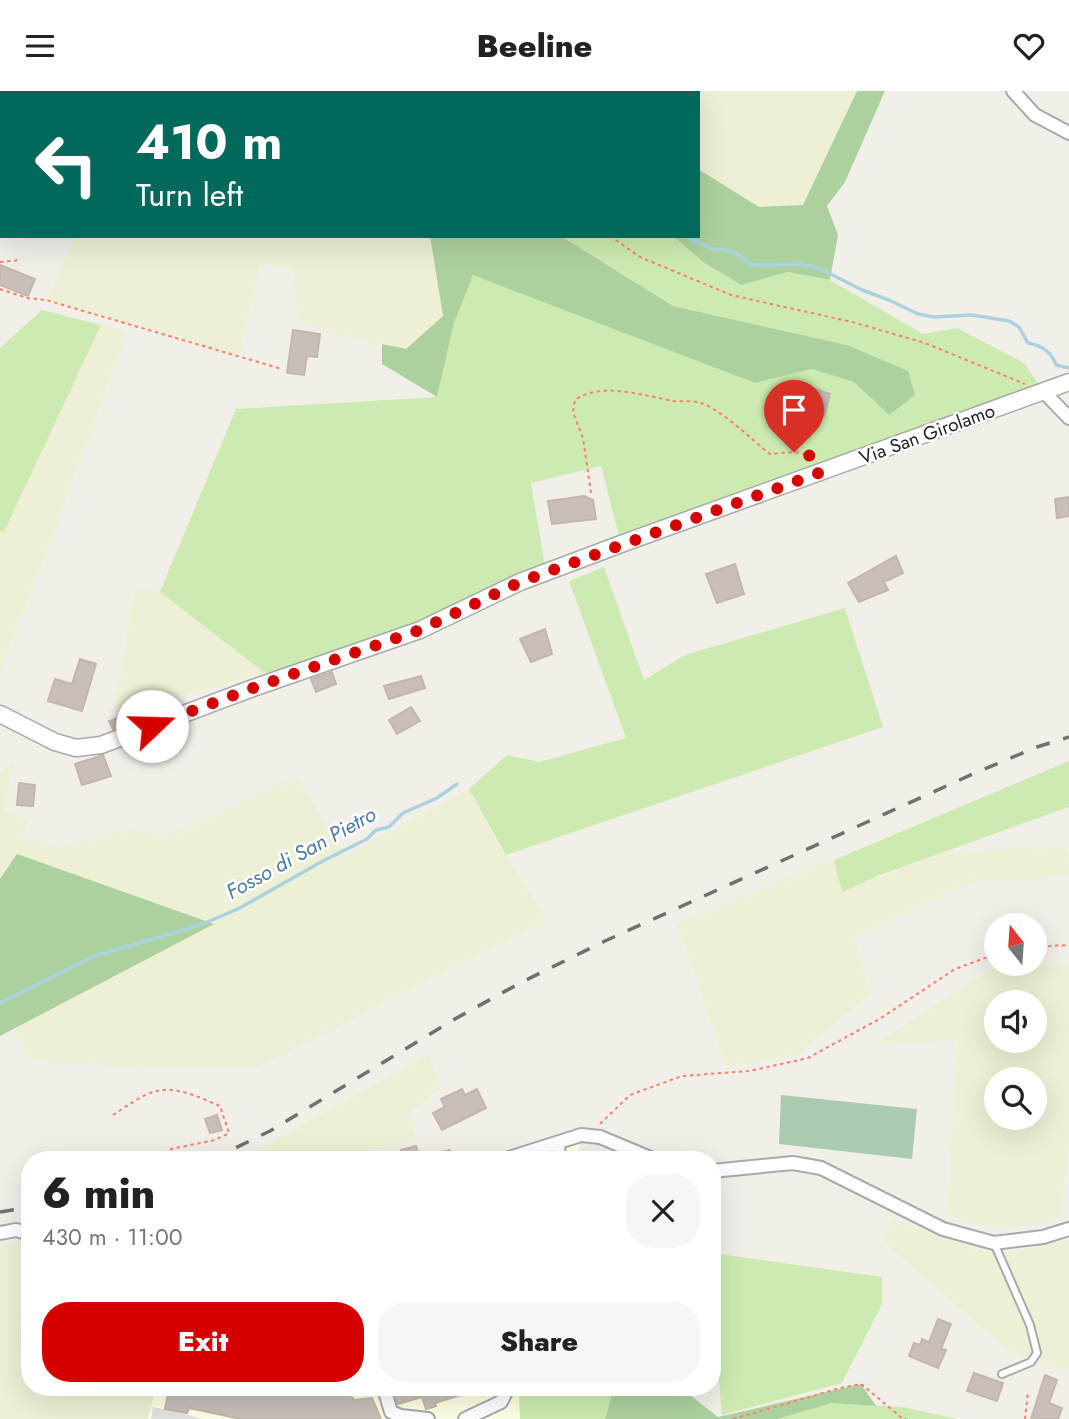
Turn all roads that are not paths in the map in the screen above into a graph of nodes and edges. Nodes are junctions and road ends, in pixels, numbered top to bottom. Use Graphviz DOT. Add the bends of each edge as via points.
graph roads {
  1 [pos="1013,91"];
  2 [pos="1069,133"];
  3 [pos="1057,387"];
  4 [pos="1069,418"];
  5 [pos="0,714"];
  6 [pos="558,1143"];
  7 [pos="532,1151"];
  8 [pos="558,1151"];
  9 [pos="633,1151"];
  10 [pos="721,1170"];
  11 [pos="1069,1229"];
  12 [pos="21,1231"];
  13 [pos="0,1233"];
  14 [pos="994,1243"];
  15 [pos="1002,1374"];
  16 [pos="386,1396"];
  17 [pos="504,1396"];
  18 [pos="428,1419"];
  19 [pos="466,1419"];
  1 -- 2 [label="street" via="1035,115"];
  3 -- 4 [label="street"];
  3 -- 5 [label="street, Via San Girolamo" via="520,582 420,630 101,745 76,748 55,742"];
  6 -- 7 [label="street"];
  6 -- 8 [label="street"];
  6 -- 9 [label="street" via="581,1135 600,1137"];
  10 -- 14 [label="street" via="793,1163 821,1168 943,1229"];
  11 -- 14 [label="street"];
  12 -- 13 [label="street"];
  14 -- 15 [label="lane" via="1030,1325 1037,1353 1031,1362"];
  16 -- 18 [label="street" via="391,1412"];
  17 -- 19 [label="street" via="501,1402"];
}
